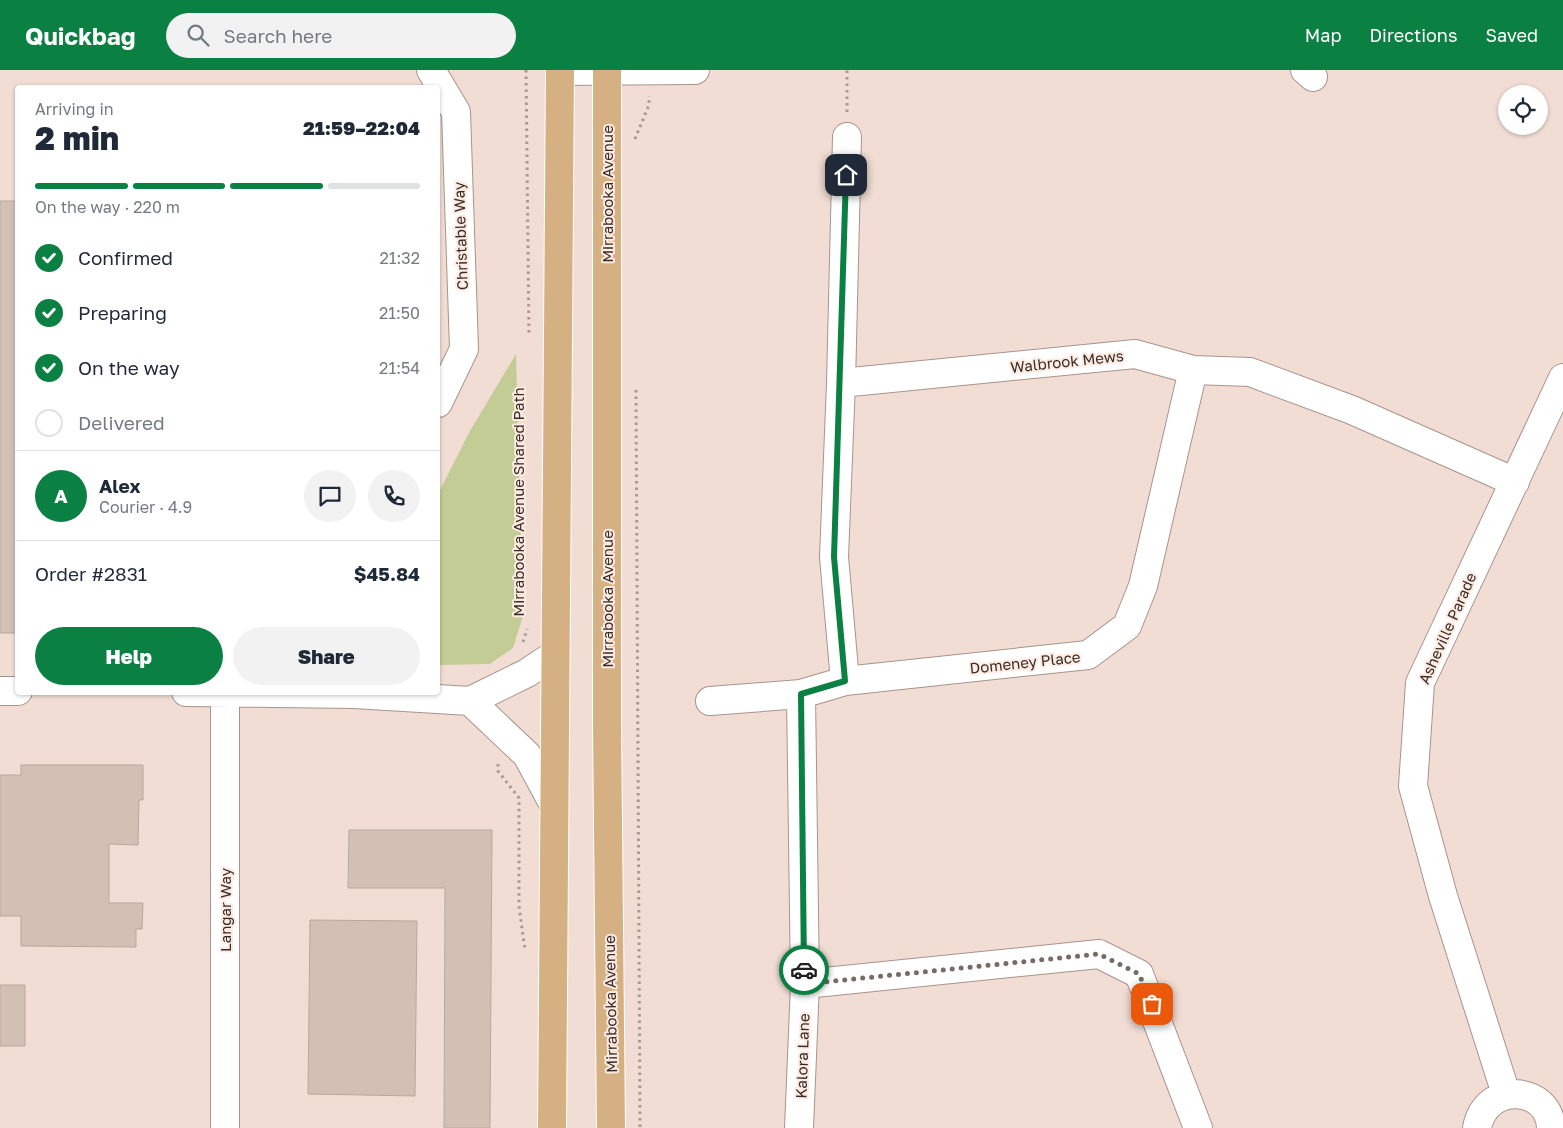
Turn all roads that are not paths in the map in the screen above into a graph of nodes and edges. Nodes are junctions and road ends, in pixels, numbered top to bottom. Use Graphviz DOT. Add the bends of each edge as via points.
graph roads {
  1 [pos="432,70"];
  2 [pos="607,70"];
  3 [pos="695,70"];
  4 [pos="560,71"];
  5 [pos="846,137"];
  6 [pos="1193,370"];
  7 [pos="1563,378"];
  8 [pos="841,383"];
  9 [pos="440,399"];
  10 [pos="1515,482"];
  11 [pos="554,655"];
  12 [pos="845,681"];
  13 [pos="0,691"];
  14 [pos="15,691"];
  15 [pos="801,694"];
  16 [pos="225,695"];
  17 [pos="383,695"];
  18 [pos="470,701"];
  19 [pos="710,701"];
  20 [pos="553,803"];
  21 [pos="805,984"];
  22 [pos="1506,1094"];
  23 [pos="1555,1123"];
  24 [pos="225,1128"];
  25 [pos="552,1128"];
  26 [pos="612,1128"];
  27 [pos="799,1128"];
  28 [pos="1198,1128"];
  29 [pos="1477,1128"];
  1 -- 9 [label="street, Christable Way" via="456,112 464,349"];
  2 -- 3 [label="street"];
  2 -- 4 [label="street"];
  2 -- 26 [label="main road, Mirrabooka Avenue" via="606,723"];
  4 -- 11 [label="main road"];
  5 -- 8 [label="street"];
  6 -- 8 [label="street, Walbrook Mews" via="1135,354"];
  6 -- 10 [label="street, Walbrook Mews" via="1250,372 1352,410"];
  6 -- 12 [label="street, Domeney Place" via="1144,586 1127,626 1088,655"];
  7 -- 10 [label="street, Asheville Parade"];
  8 -- 12 [label="street" via="834,557"];
  10 -- 22 [label="street, Asheville Parade" via="1420,683 1413,786 1442,896"];
  11 -- 18 [label="street" via="527,673"];
  11 -- 20 [label="main road"];
  12 -- 15 [label="street, Domeney Place"];
  13 -- 14 [label="street"];
  15 -- 19 [label="street, Domeney Place"];
  15 -- 21 [label="street, Kalora Lane"];
  16 -- 24 [label="street, Langar Way"];
  17 -- 18 [label="street"];
  18 -- 20 [label="street" via="527,755"];
  20 -- 25 [label="main road"];
  21 -- 27 [label="street, Kalora Lane"];
  21 -- 28 [label="street" via="1099,954 1139,974"];
  22 -- 23 [label="street" via="1521,1094 1534,1099"];
  22 -- 29 [label="street" via="1485,1107"];
}
